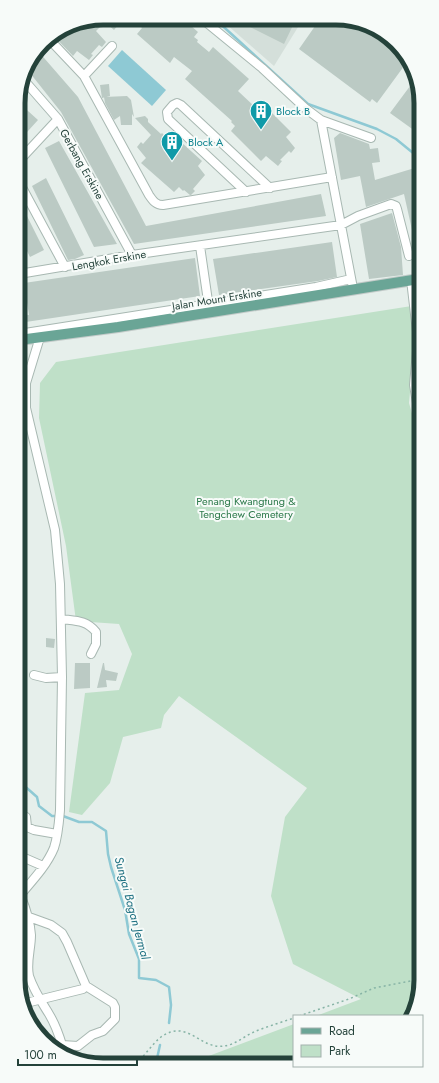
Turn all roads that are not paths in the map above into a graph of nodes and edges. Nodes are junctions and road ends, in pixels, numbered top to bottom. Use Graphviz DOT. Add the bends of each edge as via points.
graph roads {
  1 [pos="209,25"];
  2 [pos="53,43"];
  3 [pos="112,46"];
  4 [pos="84,76"];
  5 [pos="28,84"];
  6 [pos="58,119"];
  7 [pos="322,120"];
  8 [pos="371,138"];
  9 [pos="25,154"];
  10 [pos="332,177"];
  11 [pos="270,188"];
  12 [pos="246,192"];
  13 [pos="25,193"];
  14 [pos="341,225"];
  15 [pos="200,246"];
  16 [pos="132,255"];
  17 [pos="409,256"];
  18 [pos="65,267"];
  19 [pos="25,273"];
  20 [pos="351,279"];
  21 [pos="414,279"];
  22 [pos="353,290"];
  23 [pos="209,308"];
  24 [pos="25,333"];
  25 [pos="40,337"];
  26 [pos="25,338"];
  27 [pos="61,619"];
  28 [pos="91,654"];
  29 [pos="34,675"];
  30 [pos="62,677"];
  31 [pos="26,817"];
  32 [pos="57,834"];
  33 [pos="25,858"];
  34 [pos="43,866"];
  35 [pos="25,889"];
  36 [pos="25,907"];
  37 [pos="29,917"];
  38 [pos="86,986"];
  39 [pos="38,999"];
  40 [pos="29,1002"];
  41 [pos="61,1045"];
  42 [pos="63,1047"];
  1 -- 7 [label="street"];
  2 -- 4 [label="street"];
  3 -- 4 [label="street"];
  4 -- 12 [label="street" via="154,201 159,205"];
  5 -- 6 [label="street, Gerbang Erskine"];
  6 -- 9 [label="street"];
  6 -- 16 [label="street, Gerbang Erskine"];
  7 -- 8 [label="street"];
  7 -- 10 [label="street"];
  10 -- 11 [label="street"];
  10 -- 14 [label="street"];
  11 -- 12 [label="street"];
  11 -- 12 [label="street" via="181,105 173,105 167,112 168,119"];
  13 -- 18 [label="street"];
  14 -- 15 [label="street, Lengkok Erskine"];
  14 -- 17 [label="street, Lengkok Erskine" via="373,210 391,204 396,206"];
  14 -- 20 [label="street"];
  15 -- 16 [label="street, Lengkok Erskine"];
  15 -- 23 [label="street"];
  16 -- 18 [label="street, Lengkok Erskine"];
  18 -- 19 [label="street, Lengkok Erskine"];
  20 -- 22 [label="street"];
  20 -- 23 [label="street"];
  21 -- 22 [label="main road, Jalan Mount Erskine"];
  22 -- 23 [label="main road, Jalan Mount Erskine"];
  23 -- 24 [label="street"];
  23 -- 25 [label="main road, Jalan Mount Erskine" via="118,327"];
  25 -- 26 [label="main road, Jalan Mount Erskine"];
  25 -- 27 [label="street" via="26,384 26,408 55,530"];
  27 -- 28 [label="street" via="90,625 96,632 96,644"];
  27 -- 30 [label="street"];
  29 -- 30 [label="street" via="46,678"];
  30 -- 32 [label="street" via="60,810"];
  31 -- 32 [label="street" via="27,827"];
  32 -- 34 [label="street" via="54,847"];
  33 -- 34 [label="street"];
  34 -- 35 [label="street"];
  36 -- 37 [label="street"];
  37 -- 38 [label="street" via="51,924 62,933"];
  37 -- 39 [label="street" via="31,936 28,965"];
  38 -- 39 [label="street" via="83,990"];
  38 -- 42 [label="street" via="113,1003 115,1019 103,1031 78,1046"];
  39 -- 40 [label="street"];
  39 -- 41 [label="street" via="57,1030"];
}
